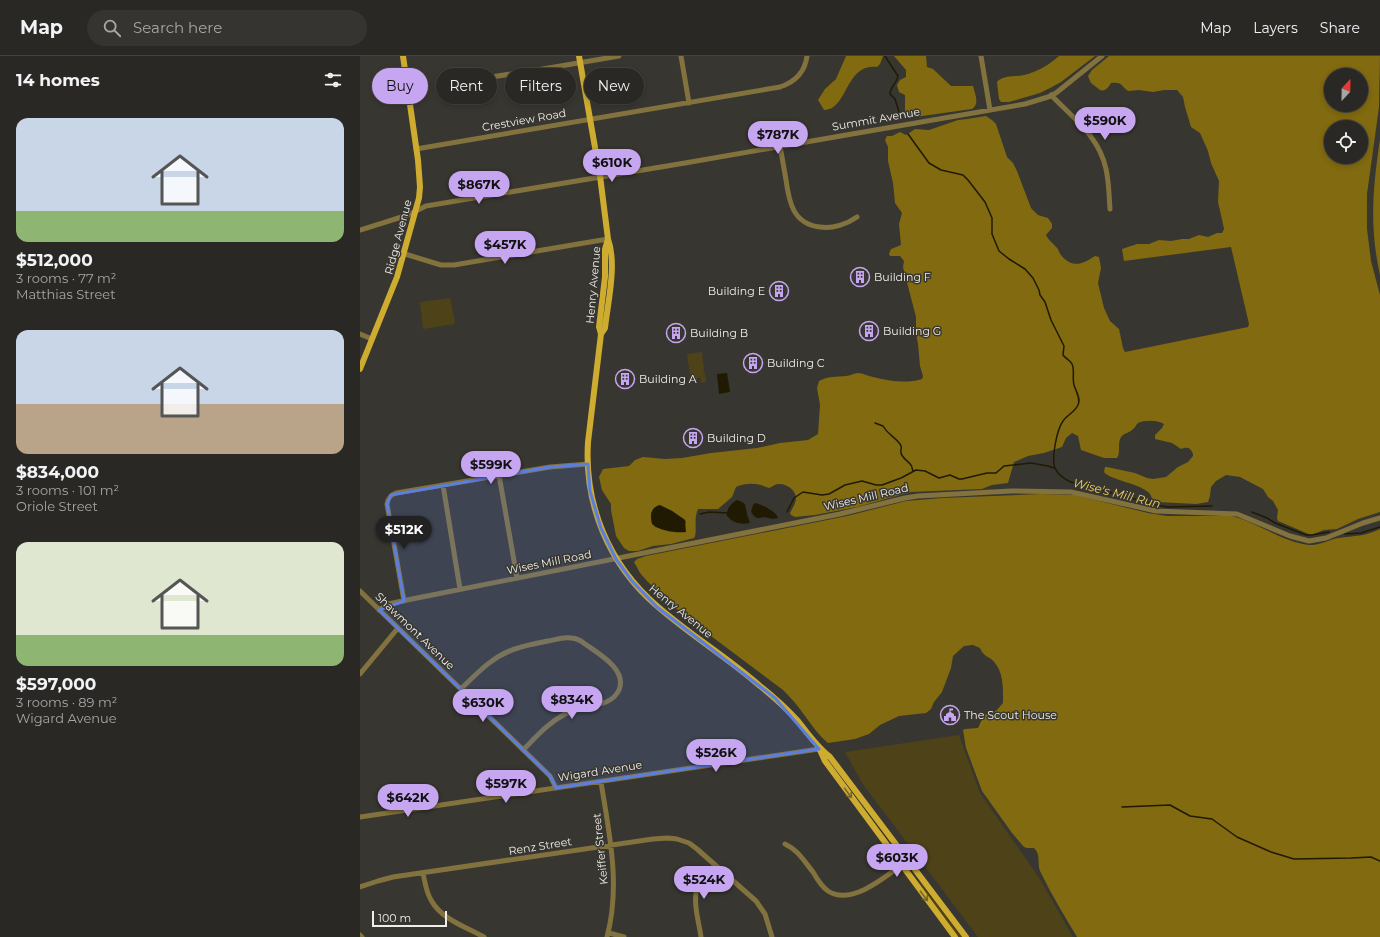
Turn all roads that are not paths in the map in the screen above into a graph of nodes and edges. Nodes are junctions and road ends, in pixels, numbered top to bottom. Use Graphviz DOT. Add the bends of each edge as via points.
graph roads {
  1 [pos="403,56"];
  2 [pos="619,56"];
  3 [pos="681,56"];
  4 [pos="807,56"];
  5 [pos="981,56"];
  6 [pos="1102,56"];
  7 [pos="580,59"];
  8 [pos="497,75"];
  9 [pos="1051,95"];
  10 [pos="689,103"];
  11 [pos="990,110"];
  12 [pos="590,119"];
  13 [pos="780,146"];
  14 [pos="416,149"];
  15 [pos="600,176"];
  16 [pos="1110,209"];
  17 [pos="417,210"];
  18 [pos="857,216"];
  19 [pos="360,230"];
  20 [pos="608,239"];
  21 [pos="405,254"];
  22 [pos="360,334"];
  23 [pos="372,339"];
  24 [pos="360,369"];
  25 [pos="588,464"];
  26 [pos="499,475"];
  27 [pos="442,485"];
  28 [pos="1380,518"];
  29 [pos="616,559"];
  30 [pos="517,578"];
  31 [pos="460,589"];
  32 [pos="360,591"];
  33 [pos="404,601"];
  34 [pos="379,610"];
  35 [pos="398,628"];
  36 [pos="360,674"];
  37 [pos="461,689"];
  38 [pos="819,749"];
  39 [pos="523,750"];
  40 [pos="602,782"];
  41 [pos="556,788"];
  42 [pos="360,817"];
  43 [pos="785,844"];
  44 [pos="611,845"];
  45 [pos="908,860"];
  46 [pos="715,865"];
  47 [pos="901,865"];
  48 [pos="423,873"];
  49 [pos="360,887"];
  50 [pos="608,935"];
  51 [pos="484,937"];
  52 [pos="624,937"];
  53 [pos="701,937"];
  54 [pos="772,937"];
  55 [pos="955,937"];
  56 [pos="966,937"];
  1 -- 14 [label="main road, Ridge Avenue"];
  2 -- 7 [label="street"];
  3 -- 10 [label="street"];
  4 -- 10 [label="street, Crestview Road" via="801,72 794,81 784,86"];
  5 -- 11 [label="street"];
  6 -- 9 [label="street, Summit Avenue"];
  7 -- 8 [label="street"];
  7 -- 12 [label="main road, Henry Avenue"];
  9 -- 11 [label="street, Summit Avenue" via="1025,104"];
  9 -- 16 [label="street" via="1089,133 1098,147 1107,172"];
  10 -- 12 [label="street, Crestview Road"];
  11 -- 13 [label="street, Summit Avenue"];
  12 -- 14 [label="street, Crestview Road"];
  12 -- 15 [label="main road, Henry Avenue"];
  13 -- 15 [label="street, Summit Avenue"];
  13 -- 18 [label="street" via="789,201 801,219 813,226 826,228 844,224"];
  14 -- 17 [label="main road, Ridge Avenue" via="420,187"];
  15 -- 17 [label="street, Summit Avenue" via="426,206"];
  15 -- 20 [label="main road, Henry Avenue"];
  17 -- 19 [label="street, Summit Avenue"];
  17 -- 21 [label="main road, Ridge Avenue"];
  20 -- 21 [label="street" via="450,266"];
  20 -- 25 [label="main road, Henry Avenue" via="605,249 605,277 599,327 601,334 588,442"];
  21 -- 23 [label="main road, Ridge Avenue"];
  22 -- 23 [label="street"];
  23 -- 24 [label="main road, Ridge Avenue"];
  25 -- 26 [label="street"];
  25 -- 29 [label="main road, Henry Avenue" via="594,509"];
  26 -- 27 [label="street"];
  26 -- 30 [label="street"];
  27 -- 31 [label="street"];
  27 -- 33 [label="street" via="396,493 390,497 387,504"];
  28 -- 29 [label="street, Wises Mill Road" via="1326,538 1309,541 1232,514 1156,511 1071,492 1003,491 911,497 850,512"];
  29 -- 30 [label="street, Wises Mill Road"];
  29 -- 38 [label="main road, Henry Avenue" via="649,599 767,692 797,721"];
  30 -- 31 [label="street, Wises Mill Road"];
  31 -- 33 [label="street, Wises Mill Road"];
  32 -- 34 [label="street, Shawmont Avenue"];
  33 -- 34 [label="street, Wises Mill Road" via="388,604"];
  34 -- 35 [label="street, Shawmont Avenue"];
  35 -- 36 [label="street"];
  35 -- 37 [label="street, Shawmont Avenue"];
  37 -- 39 [label="street, Shawmont Avenue"];
  37 -- 39 [label="street" via="484,666 502,654 522,646 571,638 581,641 616,668 620,687 607,702 579,708 557,718"];
  38 -- 40 [label="street, Wigard Avenue"];
  38 -- 45 [label="main road, Henry Avenue" via="830,757"];
  38 -- 47 [label="main road, Henry Avenue, one-way" via="825,761"];
  39 -- 41 [label="street, Shawmont Avenue" via="550,776"];
  40 -- 41 [label="street, Wigard Avenue"];
  40 -- 44 [label="street, Keiffer Street"];
  41 -- 42 [label="street, Wigard Avenue"];
  43 -- 47 [label="street" via="798,853 824,888 836,895 864,891"];
  44 -- 46 [label="street, Renz Street" via="673,838 693,846"];
  44 -- 48 [label="street, Renz Street"];
  44 -- 50 [label="street, Keiffer Street" via="614,892"];
  45 -- 47 [label="street"];
  45 -- 56 [label="main road, Henry Avenue"];
  46 -- 53 [label="street" via="696,891"];
  46 -- 54 [label="street, Renz Street" via="759,905"];
  47 -- 55 [label="main road, Henry Avenue, one-way"];
  48 -- 49 [label="street, Renz Street" via="384,879"];
  48 -- 51 [label="street" via="429,896 438,910"];
  50 -- 52 [label="street"];
}
